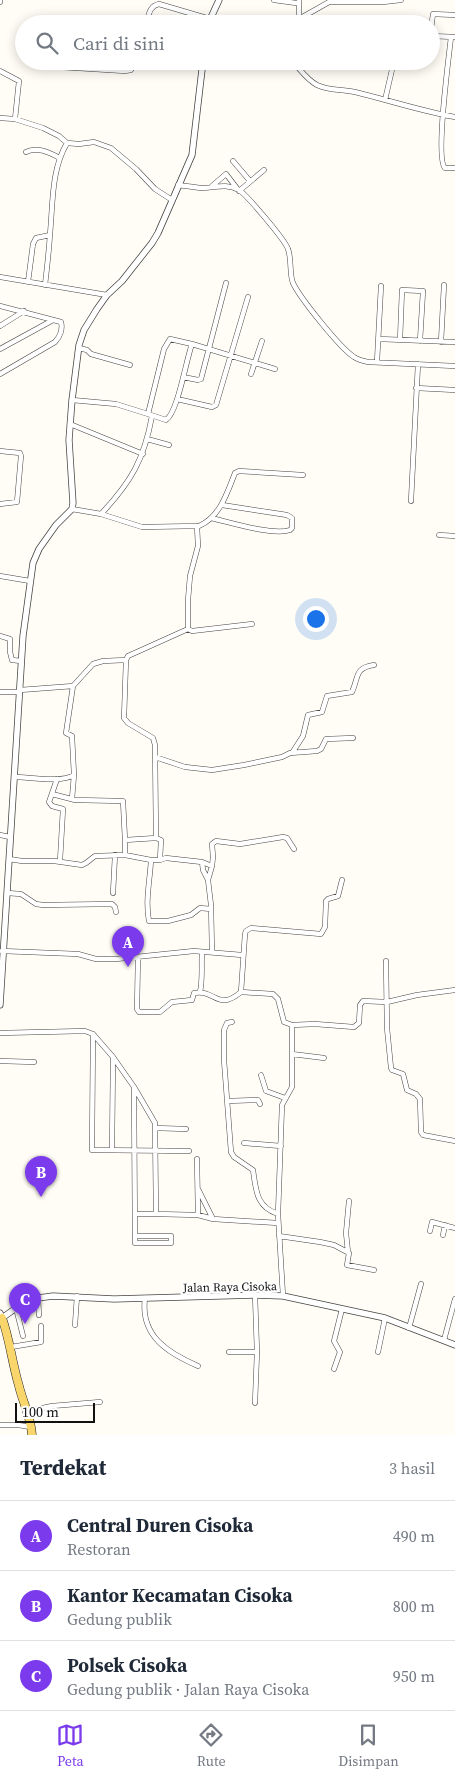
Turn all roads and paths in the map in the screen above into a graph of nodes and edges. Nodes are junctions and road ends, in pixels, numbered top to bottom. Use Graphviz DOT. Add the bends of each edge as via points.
graph roads {
  1 [pos="219,0"];
  2 [pos="274,0"];
  3 [pos="401,0"];
  4 [pos="298,2"];
  5 [pos="148,15"];
  6 [pos="190,15"];
  7 [pos="212,15"];
  8 [pos="299,15"];
  9 [pos="309,15"];
  10 [pos="433,15"];
  11 [pos="455,15"];
  12 [pos="440,36"];
  13 [pos="453,37"];
  14 [pos="109,70"];
  15 [pos="131,70"];
  16 [pos="202,70"];
  17 [pos="300,70"];
  18 [pos="392,70"];
  19 [pos="0,71"];
  20 [pos="385,100"];
  21 [pos="443,115"];
  22 [pos="455,117"];
  23 [pos="0,118"];
  24 [pos="15,119"];
  25 [pos="67,143"];
  26 [pos="26,152"];
  27 [pos="60,158"];
  28 [pos="234,161"];
  29 [pos="455,168"];
  30 [pos="264,170"];
  31 [pos="250,181"];
  32 [pos="178,185"];
  33 [pos="212,186"];
  34 [pos="239,191"];
  35 [pos="172,200"];
  36 [pos="50,235"];
  37 [pos="0,277"];
  38 [pos="28,282"];
  39 [pos="226,283"];
  40 [pos="45,284"];
  41 [pos="444,285"];
  42 [pos="381,286"];
  43 [pos="108,295"];
  44 [pos="248,297"];
  45 [pos="0,306"];
  46 [pos="24,311"];
  47 [pos="52,320"];
  48 [pos="0,326"];
  49 [pos="379,338"];
  50 [pos="400,340"];
  51 [pos="262,341"];
  52 [pos="420,341"];
  53 [pos="441,342"];
  54 [pos="455,342"];
  55 [pos="192,344"];
  56 [pos="79,348"];
  57 [pos="0,349"];
  58 [pos="208,349"];
  59 [pos="231,356"];
  60 [pos="255,362"];
  61 [pos="378,362"];
  62 [pos="418,364"];
  63 [pos="130,365"];
  64 [pos="455,366"];
  65 [pos="275,369"];
  66 [pos="0,374"];
  67 [pos="251,374"];
  68 [pos="183,377"];
  69 [pos="416,388"];
  70 [pos="455,390"];
  71 [pos="177,399"];
  72 [pos="72,400"];
  73 [pos="150,415"];
  74 [pos="70,424"];
  75 [pos="147,439"];
  76 [pos="169,445"];
  77 [pos="0,451"];
  78 [pos="143,454"];
  79 [pos="303,475"];
  80 [pos="411,501"];
  81 [pos="0,504"];
  82 [pos="222,505"];
  83 [pos="72,509"];
  84 [pos="101,514"];
  85 [pos="211,518"];
  86 [pos="197,526"];
  87 [pos="439,535"];
  88 [pos="455,536"];
  89 [pos="0,576"];
  90 [pos="30,581"];
  91 [pos="252,624"];
  92 [pos="188,629"];
  93 [pos="0,636"];
  94 [pos="22,660"];
  95 [pos="126,660"];
  96 [pos="374,665"];
  97 [pos="73,686"];
  98 [pos="20,691"];
  99 [pos="0,692"];
  100 [pos="353,738"];
  101 [pos="292,753"];
  102 [pos="155,757"];
  103 [pos="74,775"];
  104 [pos="15,777"];
  105 [pos="57,778"];
  106 [pos="52,794"];
  107 [pos="72,799"];
  108 [pos="0,835"];
  109 [pos="10,837"];
  110 [pos="156,838"];
  111 [pos="125,840"];
  112 [pos="294,849"];
  113 [pos="114,855"];
  114 [pos="125,856"];
  115 [pos="9,859"];
  116 [pos="150,860"];
  117 [pos="160,860"];
  118 [pos="60,861"];
  119 [pos="202,862"];
  120 [pos="212,866"];
  121 [pos="208,880"];
  122 [pos="342,880"];
  123 [pos="7,893"];
  124 [pos="113,893"];
  125 [pos="211,909"];
  126 [pos="116,912"];
  127 [pos="1,940"];
  128 [pos="2,951"];
  129 [pos="202,952"];
  130 [pos="212,952"];
  131 [pos="242,955"];
  132 [pos="138,957"];
  133 [pos="1,960"];
  134 [pos="386,961"];
  135 [pos="455,990"];
  136 [pos="200,992"];
  137 [pos="241,992"];
  138 [pos="0,994"];
  139 [pos="387,1002"];
  140 [pos="0,1005"];
  141 [pos="232,1022"];
  142 [pos="292,1026"];
  143 [pos="0,1033"];
  144 [pos="93,1034"];
  145 [pos="292,1054"];
  146 [pos="113,1057"];
  147 [pos="324,1058"];
  148 [pos="0,1061"];
  149 [pos="34,1062"];
  150 [pos="261,1074"];
  151 [pos="134,1087"];
  152 [pos="285,1098"];
  153 [pos="227,1100"];
  154 [pos="260,1104"];
  155 [pos="155,1128"];
  156 [pos="186,1129"];
  157 [pos="455,1141"];
  158 [pos="244,1143"];
  159 [pos="281,1146"];
  160 [pos="112,1150"];
  161 [pos="134,1150"];
  162 [pos="155,1150"];
  163 [pos="189,1151"];
  164 [pos="197,1159"];
  165 [pos="198,1188"];
  166 [pos="349,1201"];
  167 [pos="135,1214"];
  168 [pos="156,1214"];
  169 [pos="278,1214"];
  170 [pos="198,1215"];
  171 [pos="213,1219"];
  172 [pos="278,1223"];
  173 [pos="445,1225"];
  174 [pos="455,1228"];
  175 [pos="430,1231"];
  176 [pos="443,1235"];
  177 [pos="135,1236"];
  178 [pos="278,1236"];
  179 [pos="348,1252"];
  180 [pos="374,1270"];
  181 [pos="421,1284"];
  182 [pos="255,1295"];
  183 [pos="77,1296"];
  184 [pos="283,1296"];
  185 [pos="38,1298"];
  186 [pos="145,1298"];
  187 [pos="455,1299"];
  188 [pos="16,1308"];
  189 [pos="342,1309"];
  190 [pos="39,1315"];
  191 [pos="1,1317"];
  192 [pos="385,1318"];
  193 [pos="41,1326"];
  194 [pos="75,1326"];
  195 [pos="409,1328"];
  196 [pos="23,1336"];
  197 [pos="444,1340"];
  198 [pos="455,1345"];
  199 [pos="11,1347"];
  200 [pos="229,1352"];
  201 [pos="257,1352"];
  202 [pos="378,1352"];
  203 [pos="198,1366"];
  204 [pos="334,1369"];
  205 [pos="100,1402"];
  206 [pos="255,1403"];
  207 [pos="28,1412"];
  208 [pos="0,1425"];
  209 [pos="32,1431"];
  1 -- 7 [label="street"];
  2 -- 4 [label="street"];
  3 -- 9 [label="street" via="330,2"];
  4 -- 8 [label="street"];
  5 -- 6 [label="street" via="150,9 159,4"];
  10 -- 11 [label="street"];
  12 -- 13 [label="street"];
  13 -- 21 [label="street"];
  14 -- 15 [label="street"];
  16 -- 32 [label="street" via="193,149"];
  17 -- 20 [label="street" via="316,85"];
  18 -- 20 [label="street"];
  19 -- 24 [label="street" via="19,81"];
  20 -- 21 [label="street"];
  21 -- 22 [label="street"];
  21 -- 29 [label="street" via="442,166"];
  23 -- 24 [label="street"];
  24 -- 25 [label="street" via="43,128"];
  25 -- 27 [label="street"];
  25 -- 35 [label="street" via="94,142 111,148 155,189"];
  26 -- 27 [label="street" via="40,150"];
  27 -- 36 [label="street" via="52,192"];
  28 -- 31 [label="street"];
  30 -- 31 [label="street"];
  31 -- 34 [label="street"];
  32 -- 33 [label="street"];
  32 -- 35 [label="street"];
  33 -- 34 [label="street"];
  33 -- 34 [label="street" via="226,174"];
  34 -- 61 [label="street" via="287,247 293,281 301,296 343,348 362,361"];
  35 -- 43 [label="street" via="152,243"];
  36 -- 38 [label="street" via="36,238 33,244"];
  36 -- 40 [label="street"];
  37 -- 38 [label="street"];
  38 -- 40 [label="street"];
  39 -- 58 [label="street"];
  40 -- 43 [label="street"];
  41 -- 53 [label="street"];
  42 -- 49 [label="street"];
  43 -- 56 [label="street" via="84,330"];
  44 -- 59 [label="street"];
  45 -- 46 [label="street"];
  46 -- 47 [label="street"];
  46 -- 48 [label="street"];
  47 -- 57 [label="street"];
  47 -- 66 [label="street" via="61,322 62,326 55,342"];
  49 -- 50 [label="street"];
  49 -- 61 [label="street"];
  50 -- 52 [label="street"];
  50 -- 52 [label="street" via="402,290 409,290 423,291"];
  51 -- 60 [label="street"];
  52 -- 53 [label="street"];
  53 -- 54 [label="street"];
  55 -- 58 [label="street"];
  55 -- 68 [label="street"];
  55 -- 73 [label="street" via="168,340"];
  56 -- 63 [label="street"];
  56 -- 72 [label="street"];
  58 -- 59 [label="street"];
  58 -- 68 [label="street" via="200,380"];
  59 -- 60 [label="street"];
  59 -- 71 [label="street" via="214,407"];
  60 -- 65 [label="street"];
  60 -- 67 [label="street"];
  61 -- 62 [label="street"];
  62 -- 64 [label="street"];
  62 -- 69 [label="street"];
  68 -- 71 [label="street"];
  69 -- 70 [label="street"];
  69 -- 80 [label="street"];
  71 -- 73 [label="street" via="166,420"];
  72 -- 73 [label="street" via="116,404"];
  72 -- 74 [label="street"];
  73 -- 75 [label="street"];
  74 -- 78 [label="street"];
  74 -- 83 [label="street"];
  75 -- 76 [label="street"];
  75 -- 78 [label="street"];
  77 -- 81 [label="street" via="22,456 17,502"];
  78 -- 84 [label="street" via="122,490"];
  79 -- 82 [label="street" via="234,473"];
  82 -- 85 [label="street"];
  82 -- 85 [label="street" via="287,515 292,518 292,528 283,532"];
  83 -- 84 [label="street"];
  83 -- 90 [label="street" via="39,549"];
  84 -- 86 [label="street" via="142,527"];
  85 -- 86 [label="street"];
  86 -- 92 [label="street" via="198,546 190,576"];
  87 -- 88 [label="street"];
  89 -- 90 [label="street"];
  90 -- 94 [label="street"];
  91 -- 92 [label="street"];
  92 -- 95 [label="street" via="128,656"];
  93 -- 94 [label="street" via="10,639 12,660"];
  94 -- 98 [label="street"];
  95 -- 97 [label="street" via="103,660 93,664"];
  95 -- 102 [label="street" via="124,718 153,738"];
  96 -- 101 [label="street" via="359,672 352,692 327,696 322,712 308,715 303,736"];
  97 -- 98 [label="street"];
  97 -- 103 [label="street" via="66,733 72,736"];
  98 -- 99 [label="street"];
  98 -- 104 [label="street"];
  100 -- 101 [label="street" via="326,739 317,751"];
  101 -- 102 [label="street" via="212,770 185,767"];
  102 -- 110 [label="street"];
  103 -- 105 [label="street"];
  103 -- 107 [label="street"];
  104 -- 105 [label="street"];
  104 -- 109 [label="street"];
  105 -- 106 [label="street"];
  106 -- 107 [label="street"];
  106 -- 118 [label="street" via="50,803 63,810"];
  107 -- 111 [label="street" via="123,801"];
  108 -- 109 [label="street"];
  109 -- 115 [label="street"];
  110 -- 111 [label="street"];
  110 -- 117 [label="street" via="162,843"];
  111 -- 114 [label="street"];
  112 -- 120 [label="street" via="283,837 240,844 215,841 212,844"];
  113 -- 114 [label="street"];
  113 -- 118 [label="street" via="95,856 82,865"];
  113 -- 124 [label="street"];
  114 -- 116 [label="street"];
  115 -- 118 [label="street"];
  115 -- 123 [label="street"];
  116 -- 117 [label="street"];
  116 -- 125 [label="street" via="149,921 168,921 191,915 200,908"];
  117 -- 119 [label="street"];
  119 -- 120 [label="street"];
  119 -- 121 [label="street"];
  120 -- 121 [label="street"];
  121 -- 125 [label="street"];
  122 -- 131 [label="street" via="338,896 326,901 325,927 320,934 251,928 246,931"];
  123 -- 126 [label="street" via="24,894 32,902 43,905 112,904"];
  123 -- 127 [label="street"];
  125 -- 130 [label="street"];
  127 -- 128 [label="street"];
  128 -- 132 [label="street" via="78,954 96,960"];
  128 -- 133 [label="street"];
  129 -- 130 [label="street"];
  129 -- 132 [label="street"];
  129 -- 136 [label="street"];
  130 -- 131 [label="street"];
  131 -- 137 [label="street"];
  132 -- 136 [label="street" via="139,1012 161,1012 168,1004 191,1000 194,993"];
  133 -- 138 [label="street"];
  134 -- 139 [label="street"];
  135 -- 139 [label="street"];
  136 -- 137 [label="street" via="224,1001"];
  137 -- 142 [label="street" via="273,994 278,999 284,1022"];
  138 -- 140 [label="street"];
  139 -- 142 [label="street" via="363,1001 359,1023 354,1027"];
  139 -- 157 [label="street" via="391,1068 403,1074 407,1090 420,1099 421,1132"];
  141 -- 153 [label="street" via="226,1023 224,1030"];
  142 -- 145 [label="street"];
  143 -- 144 [label="street" via="85,1031"];
  144 -- 146 [label="street"];
  144 -- 160 [label="street" via="92,1150"];
  145 -- 147 [label="street"];
  145 -- 152 [label="street" via="292,1088"];
  146 -- 151 [label="street"];
  146 -- 160 [label="street"];
  148 -- 149 [label="street"];
  150 -- 152 [label="street" via="266,1091"];
  151 -- 155 [label="street"];
  151 -- 161 [label="street"];
  152 -- 159 [label="street"];
  153 -- 154 [label="street" via="258,1100"];
  153 -- 169 [label="street" via="231,1152 253,1170 263,1206"];
  155 -- 156 [label="street"];
  155 -- 162 [label="street"];
  158 -- 159 [label="street"];
  159 -- 169 [label="street"];
  160 -- 161 [label="street"];
  161 -- 162 [label="street"];
  161 -- 167 [label="street"];
  162 -- 163 [label="street"];
  162 -- 168 [label="street"];
  164 -- 165 [label="street"];
  165 -- 170 [label="street"];
  165 -- 171 [label="street"];
  166 -- 179 [label="street"];
  167 -- 168 [label="street"];
  167 -- 177 [label="street"];
  168 -- 170 [label="street"];
  169 -- 172 [label="street"];
  170 -- 171 [label="street"];
  171 -- 172 [label="street"];
  172 -- 178 [label="street"];
  173 -- 174 [label="street"];
  173 -- 175 [label="street" via="432,1222"];
  173 -- 176 [label="street"];
  177 -- 177 [label="street" via="171,1236 172,1243 135,1243"];
  178 -- 179 [label="street" via="334,1245"];
  178 -- 184 [label="street"];
  179 -- 180 [label="street" via="347,1266"];
  181 -- 195 [label="street"];
  182 -- 184 [label="street, Jalan Raya Cisoka"];
  182 -- 186 [label="street, Jalan Raya Cisoka"];
  182 -- 201 [label="street"];
  183 -- 185 [label="street, Jalan Raya Cisoka"];
  183 -- 186 [label="street, Jalan Raya Cisoka"];
  183 -- 194 [label="street"];
  184 -- 189 [label="street, Jalan Raya Cisoka"];
  185 -- 188 [label="street, Jalan Raya Cisoka"];
  185 -- 190 [label="street"];
  186 -- 203 [label="street" via="145,1318 152,1332 175,1356"];
  187 -- 197 [label="street"];
  188 -- 191 [label="street, Jalan Raya Cisoka"];
  188 -- 196 [label="street"];
  189 -- 192 [label="street, Jalan Raya Cisoka"];
  189 -- 204 [label="street" via="334,1341 340,1352"];
  191 -- 199 [label="main road"];
  192 -- 195 [label="street, Jalan Raya Cisoka"];
  192 -- 202 [label="street"];
  193 -- 199 [label="street" via="41,1342"];
  195 -- 197 [label="street, Jalan Raya Cisoka"];
  197 -- 198 [label="street, Jalan Raya Cisoka"];
  199 -- 207 [label="main road"];
  200 -- 201 [label="street"];
  201 -- 206 [label="street"];
  205 -- 207 [label="street" via="52,1406"];
  207 -- 209 [label="main road"];
  208 -- 209 [label="street" via="18,1425"];
}
